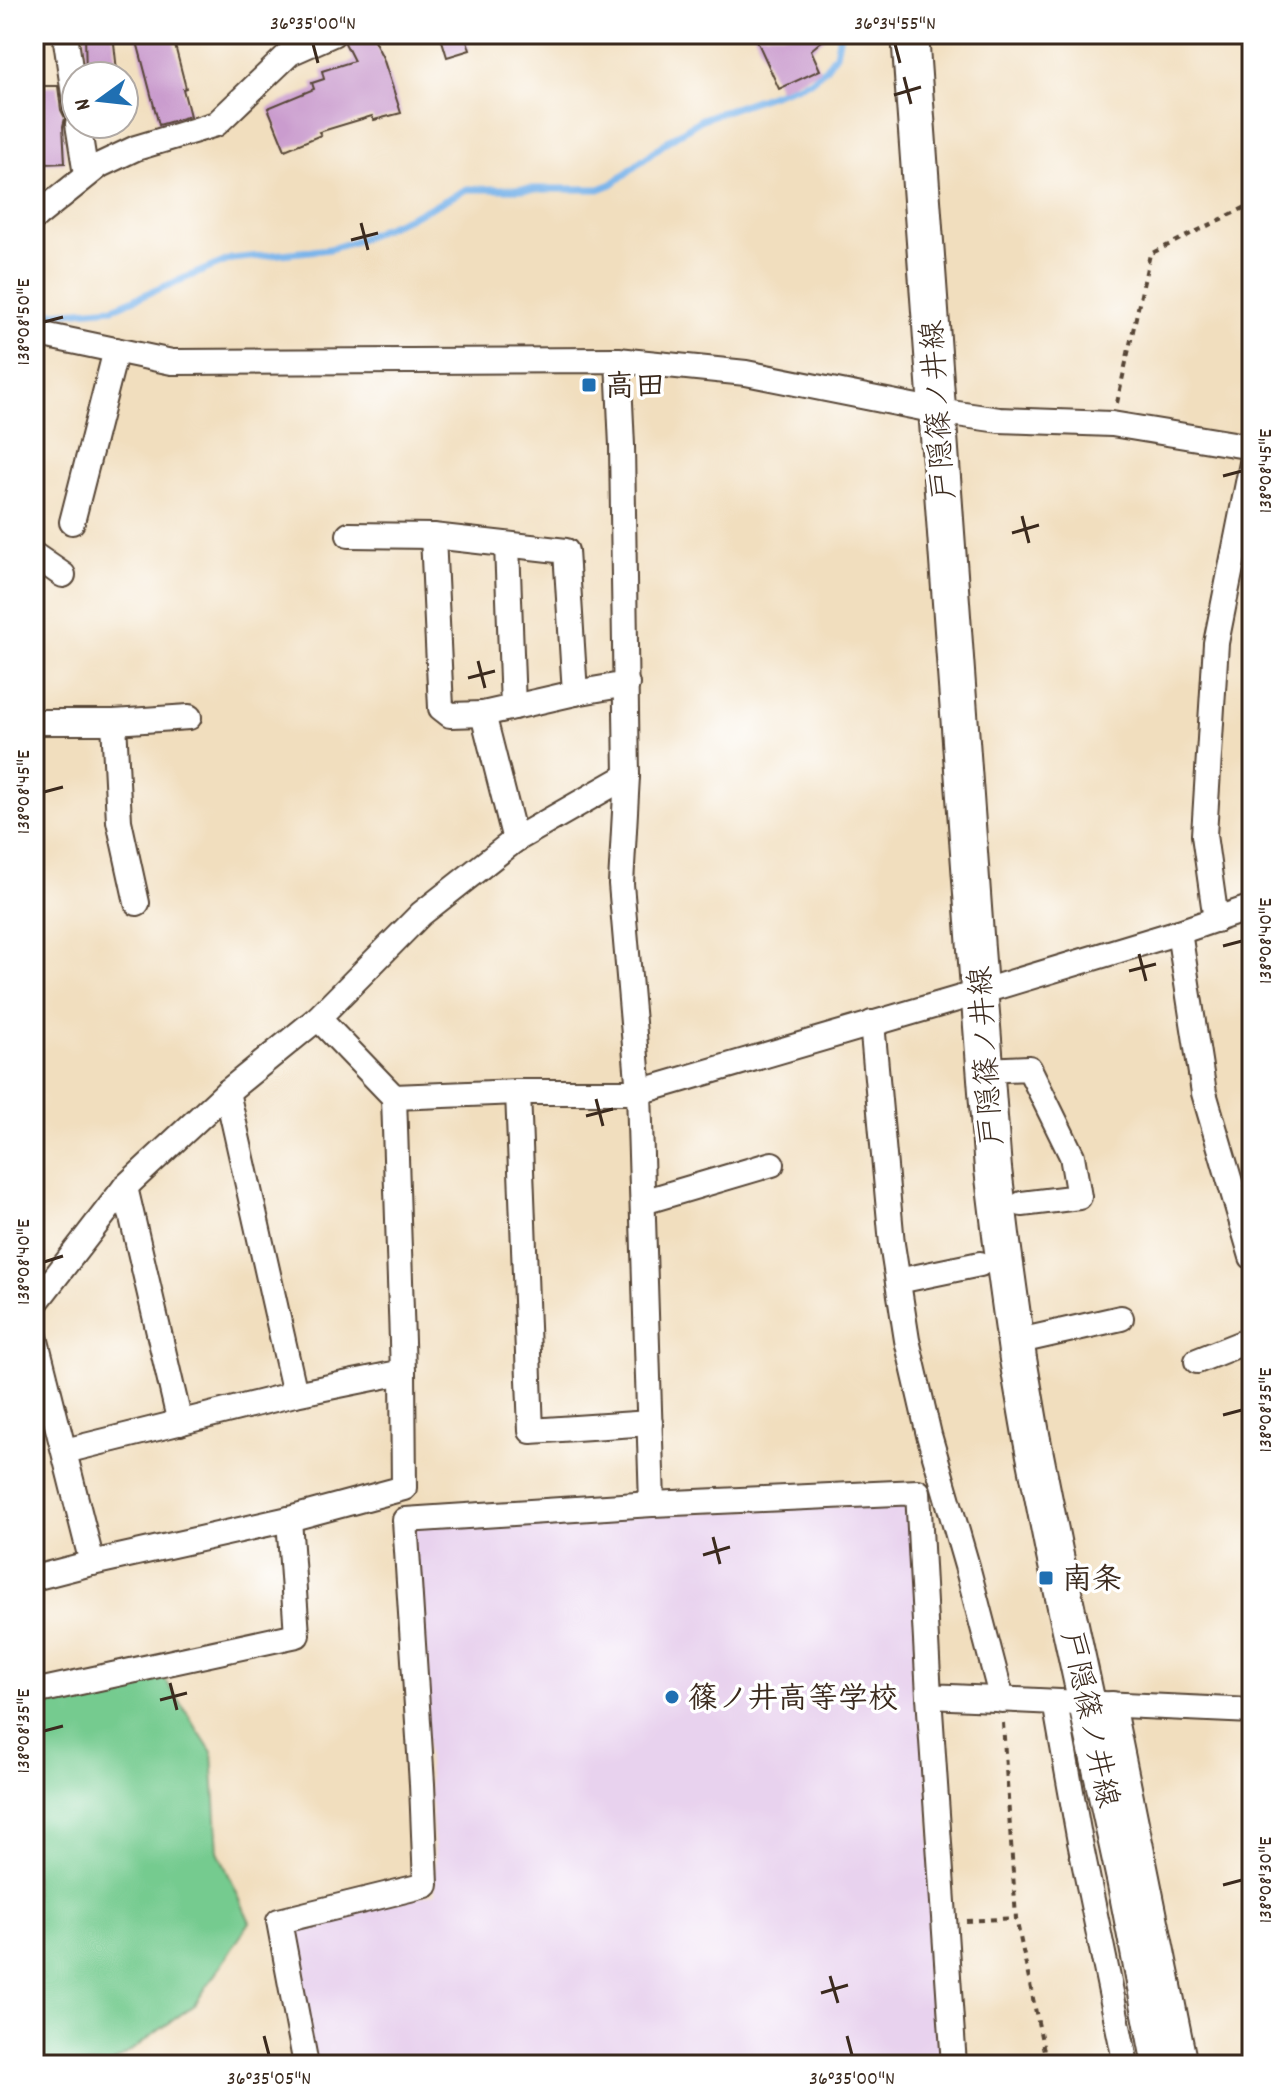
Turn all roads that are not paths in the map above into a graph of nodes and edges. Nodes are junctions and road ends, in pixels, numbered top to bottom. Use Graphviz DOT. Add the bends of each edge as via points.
graph roads {
  1 [pos="65,34"];
  2 [pos="333,34"];
  3 [pos="910,34"];
  4 [pos="69,60"];
  5 [pos="81,140"];
  6 [pos="86,175"];
  7 [pos="34,218"];
  8 [pos="34,333"];
  9 [pos="116,350"];
  10 [pos="618,360"];
  11 [pos="937,411"];
  12 [pos="1252,447"];
  13 [pos="1252,463"];
  14 [pos="72,522"];
  15 [pos="349,535"];
  16 [pos="433,536"];
  17 [pos="507,545"];
  18 [pos="34,555"];
  19 [pos="63,575"];
  20 [pos="627,684"];
  21 [pos="575,693"];
  22 [pos="513,707"];
  23 [pos="483,714"];
  24 [pos="189,717"];
  25 [pos="34,722"];
  26 [pos="114,722"];
  27 [pos="627,776"];
  28 [pos="515,840"];
  29 [pos="137,903"];
  30 [pos="1252,907"];
  31 [pos="1216,920"];
  32 [pos="1179,932"];
  33 [pos="980,992"];
  34 [pos="318,1018"];
  35 [pos="872,1023"];
  36 [pos="986,1070"];
  37 [pos="227,1092"];
  38 [pos="518,1092"];
  39 [pos="639,1092"];
  40 [pos="394,1097"];
  41 [pos="772,1164"];
  42 [pos="125,1187"];
  43 [pos="643,1202"];
  44 [pos="1022,1204"];
  45 [pos="1252,1257"];
  46 [pos="980,1264"];
  47 [pos="898,1281"];
  48 [pos="34,1305"];
  49 [pos="1121,1318"];
  50 [pos="34,1333"];
  51 [pos="1252,1339"];
  52 [pos="1015,1342"];
  53 [pos="1197,1361"];
  54 [pos="403,1372"];
  55 [pos="295,1394"];
  56 [pos="180,1423"];
  57 [pos="650,1423"];
  58 [pos="65,1451"];
  59 [pos="943,1486"];
  60 [pos="918,1492"];
  61 [pos="652,1504"];
  62 [pos="289,1519"];
  63 [pos="92,1563"];
  64 [pos="34,1578"];
  65 [pos="34,1692"];
  66 [pos="929,1696"];
  67 [pos="1002,1700"];
  68 [pos="1085,1703"];
  69 [pos="1252,1711"];
  70 [pos="306,2065"];
  71 [pos="954,2065"];
  72 [pos="1126,2065"];
  73 [pos="1161,2065"];
  74 [pos="1185,2065"];
  1 -- 4 [label="street"];
  2 -- 6 [label="street" via="290,53 216,124 136,148"];
  3 -- 11 [label="main road, 戸隠篠ノ井線"];
  5 -- 6 [label="street"];
  6 -- 7 [label="street"];
  8 -- 9 [label="street"];
  9 -- 10 [label="street" via="172,362"];
  9 -- 14 [label="street"];
  10 -- 11 [label="street" via="746,373"];
  10 -- 20 [label="street"];
  11 -- 12 [label="street" via="999,420 1112,424"];
  11 -- 33 [label="main road, 戸隠篠ノ井線"];
  13 -- 31 [label="street" via="1216,643 1204,835"];
  15 -- 16 [label="street"];
  16 -- 17 [label="street"];
  16 -- 23 [label="street" via="441,708 450,715"];
  17 -- 21 [label="street" via="566,551"];
  17 -- 22 [label="street"];
  18 -- 19 [label="street"];
  20 -- 21 [label="street"];
  20 -- 27 [label="street"];
  21 -- 22 [label="street"];
  22 -- 23 [label="street"];
  23 -- 28 [label="street"];
  24 -- 26 [label="street"];
  25 -- 26 [label="street"];
  26 -- 29 [label="street" via="119,821"];
  27 -- 28 [label="street"];
  27 -- 39 [label="street" via="621,884"];
  28 -- 34 [label="street" via="421,914"];
  30 -- 31 [label="street"];
  31 -- 32 [label="street"];
  32 -- 33 [label="street"];
  32 -- 45 [label="street" via="1204,1093"];
  33 -- 35 [label="street"];
  33 -- 36 [label="main road, 戸隠篠ノ井線"];
  34 -- 37 [label="street"];
  34 -- 40 [label="street"];
  35 -- 39 [label="street"];
  35 -- 47 [label="street"];
  36 -- 44 [label="street" via="1029,1068 1072,1156 1079,1197"];
  36 -- 52 [label="main road, 戸隠篠ノ井線"];
  37 -- 42 [label="street"];
  37 -- 55 [label="street"];
  38 -- 39 [label="street"];
  38 -- 40 [label="street"];
  38 -- 57 [label="street" via="531,1431"];
  39 -- 43 [label="street"];
  40 -- 54 [label="street"];
  41 -- 43 [label="street"];
  42 -- 48 [label="street"];
  42 -- 56 [label="street"];
  43 -- 57 [label="street"];
  46 -- 47 [label="street"];
  47 -- 59 [label="street"];
  49 -- 52 [label="street"];
  50 -- 58 [label="street"];
  51 -- 53 [label="street"];
  52 -- 68 [label="main road, 戸隠篠ノ井線"];
  54 -- 55 [label="street"];
  54 -- 62 [label="street" via="404,1488"];
  55 -- 56 [label="street"];
  56 -- 58 [label="street"];
  57 -- 61 [label="street"];
  58 -- 63 [label="street"];
  59 -- 60 [label="street"];
  59 -- 67 [label="street"];
  60 -- 61 [label="street"];
  60 -- 66 [label="street"];
  61 -- 70 [label="street" via="405,1520 426,1885 279,1921"];
  62 -- 63 [label="street"];
  62 -- 65 [label="street" via="297,1635"];
  63 -- 64 [label="street"];
  66 -- 67 [label="street"];
  66 -- 71 [label="street"];
  67 -- 68 [label="street"];
  68 -- 69 [label="street"];
  68 -- 72 [label="street" via="1080,1842"];
  68 -- 73 [label="main road, 戸隠篠ノ井線"];
  68 -- 74 [label="street"];
}
